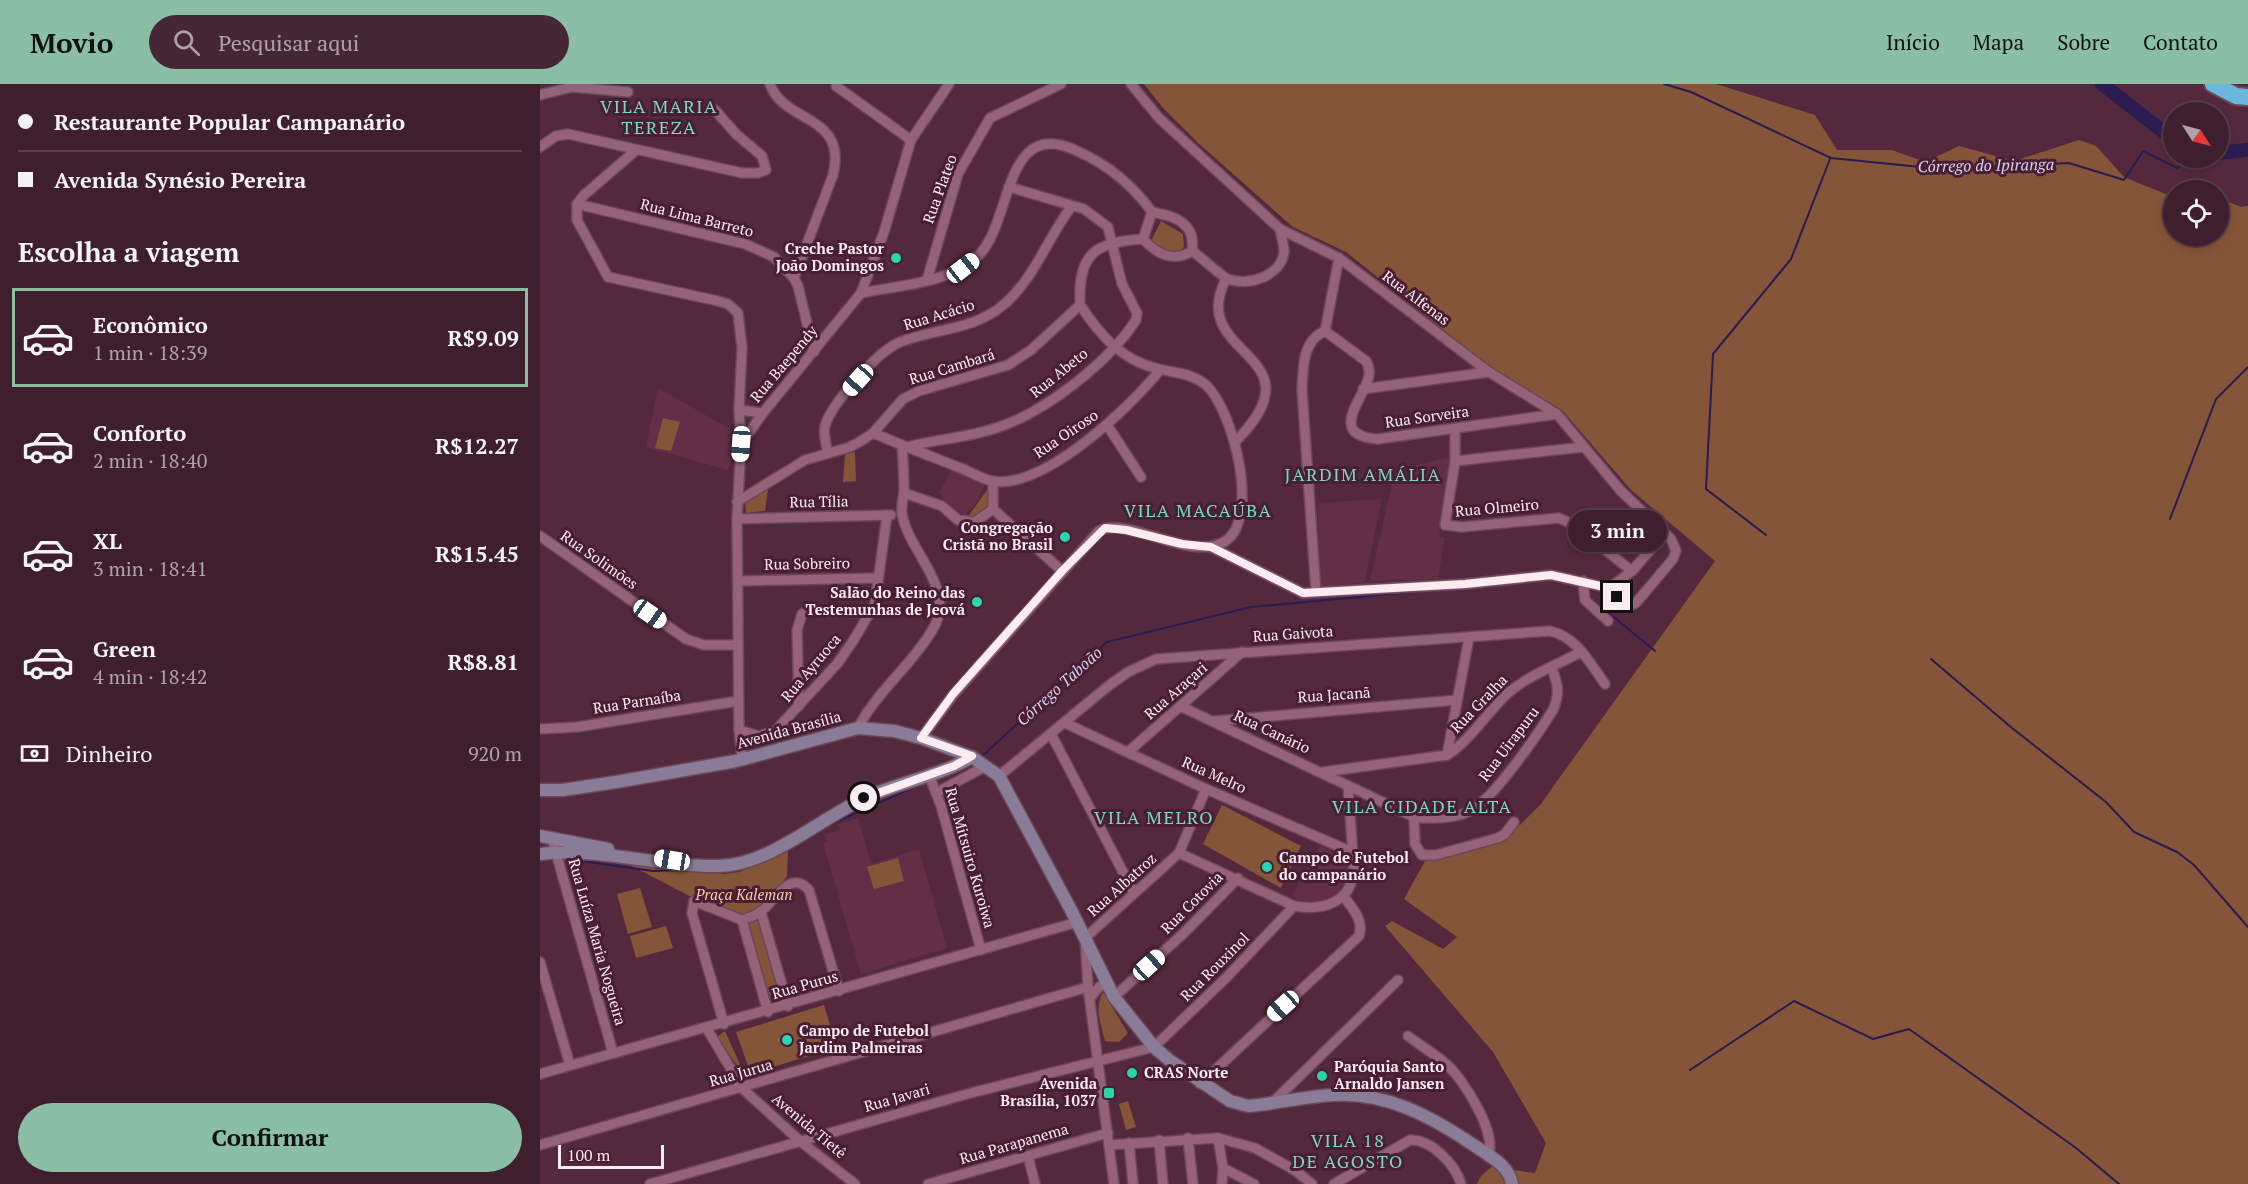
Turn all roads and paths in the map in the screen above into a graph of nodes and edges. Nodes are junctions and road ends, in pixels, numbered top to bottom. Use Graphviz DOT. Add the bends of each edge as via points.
graph roads {
  1 [pos="770,84"];
  2 [pos="950,84"];
  3 [pos="1061,84"];
  4 [pos="1131,84"];
  5 [pos="2213,84"];
  6 [pos="836,86"];
  7 [pos="628,92"];
  8 [pos="540,95"];
  9 [pos="2248,97"];
  10 [pos="715,110"];
  11 [pos="910,140"];
  12 [pos="540,147"];
  13 [pos="635,151"];
  14 [pos="1009,187"];
  15 [pos="577,204"];
  16 [pos="1072,206"];
  17 [pos="1152,212"];
  18 [pos="1280,229"];
  19 [pos="1143,239"];
  20 [pos="1113,241"];
  21 [pos="1192,251"];
  22 [pos="1339,258"];
  23 [pos="794,278"];
  24 [pos="1226,279"];
  25 [pos="927,280"];
  26 [pos="861,293"];
  27 [pos="1080,305"];
  28 [pos="1325,331"];
  29 [pos="1112,347"];
  30 [pos="814,352"];
  31 [pos="1160,370"];
  32 [pos="1489,372"];
  33 [pos="1363,389"];
  34 [pos="739,410"];
  35 [pos="763,413"];
  36 [pos="1557,414"];
  37 [pos="1107,425"];
  38 [pos="1455,429"];
  39 [pos="873,433"];
  40 [pos="1235,442"];
  41 [pos="741,444"];
  42 [pos="904,446"];
  43 [pos="1584,447"];
  44 [pos="828,453"];
  45 [pos="1455,461"];
  46 [pos="1141,477"];
  47 [pos="993,481"];
  48 [pos="904,493"];
  49 [pos="737,502"];
  50 [pos="993,508"];
  51 [pos="902,513"];
  52 [pos="887,515"];
  53 [pos="736,519"];
  54 [pos="1665,533"];
  55 [pos="540,536"];
  56 [pos="1211,547"];
  57 [pos="1062,571"];
  58 [pos="1632,571"];
  59 [pos="877,578"];
  60 [pos="738,580"];
  61 [pos="1583,581"];
  62 [pos="1609,588"];
  63 [pos="1316,592"];
  64 [pos="871,613"];
  65 [pos="1608,621"];
  66 [pos="1469,638"];
  67 [pos="738,645"];
  68 [pos="1242,652"];
  69 [pos="1581,652"];
  70 [pos="1552,668"];
  71 [pos="1605,684"];
  72 [pos="1457,700"];
  73 [pos="738,701"];
  74 [pos="799,706"];
  75 [pos="1182,707"];
  76 [pos="1214,721"];
  77 [pos="1065,723"];
  78 [pos="858,728"];
  79 [pos="540,729"];
  80 [pos="739,730"];
  81 [pos="1051,734"];
  82 [pos="921,738"];
  83 [pos="1128,752"];
  84 [pos="1447,755"];
  85 [pos="972,756"];
  86 [pos="741,759"];
  87 [pos="986,766"];
  88 [pos="1323,772"];
  89 [pos="929,775"];
  90 [pos="999,776"];
  91 [pos="1348,786"];
  92 [pos="1206,789"];
  93 [pos="540,790"];
  94 [pos="936,792"];
  95 [pos="1414,817"];
  96 [pos="1514,822"];
  97 [pos="546,838"];
  98 [pos="556,852"];
  99 [pos="1352,852"];
  100 [pos="1179,853"];
  101 [pos="540,854"];
  102 [pos="677,862"];
  103 [pos="1238,878"];
  104 [pos="1134,893"];
  105 [pos="1344,897"];
  106 [pos="1294,906"];
  107 [pos="761,912"];
  108 [pos="742,920"];
  109 [pos="1078,922"];
  110 [pos="1085,938"];
  111 [pos="981,950"];
  112 [pos="540,962"];
  113 [pos="1398,980"];
  114 [pos="1107,983"];
  115 [pos="1088,987"];
  116 [pos="839,991"];
  117 [pos="1114,997"];
  118 [pos="1090,998"];
  119 [pos="788,1006"];
  120 [pos="768,1012"];
  121 [pos="724,1024"];
  122 [pos="707,1029"];
  123 [pos="1408,1036"];
  124 [pos="1154,1047"];
  125 [pos="613,1053"];
  126 [pos="1099,1060"];
  127 [pos="570,1065"];
  128 [pos="540,1074"];
  129 [pos="1300,1074"];
  130 [pos="1200,1084"];
  131 [pos="743,1089"];
  132 [pos="1297,1101"];
  133 [pos="1270,1104"];
  134 [pos="1108,1133"];
  135 [pos="1188,1138"];
  136 [pos="1218,1138"];
  137 [pos="1159,1140"];
  138 [pos="800,1141"];
  139 [pos="1129,1143"];
  140 [pos="540,1145"];
  141 [pos="1109,1145"];
  142 [pos="1489,1152"];
  143 [pos="1028,1156"];
  144 [pos="1223,1168"];
  145 [pos="650,1184"];
  146 [pos="855,1184"];
  147 [pos="928,1184"];
  148 [pos="1035,1184"];
  149 [pos="1114,1184"];
  150 [pos="1133,1184"];
  151 [pos="1163,1184"];
  152 [pos="1193,1184"];
  153 [pos="1222,1184"];
  154 [pos="1254,1184"];
  155 [pos="1312,1184"];
  156 [pos="1334,1184"];
  157 [pos="1461,1184"];
  158 [pos="1512,1184"];
  159 [pos="1518,1184"];
  1 -- 23 [label="street" via="780,99 827,132 836,157 833,175"];
  2 -- 11 [label="street, Rua Baependy"];
  3 -- 25 [label="street, Rua Plateo" via="990,118 958,174"];
  4 -- 18 [label="street, Rua Alfenas" via="1159,118"];
  5 -- 9 [label="highway" via="2236,96"];
  6 -- 11 [label="street"];
  7 -- 8 [label="street" via="572,87"];
  10 -- 13 [label="street" via="762,156 766,170 742,173"];
  11 -- 26 [label="street, Rua Baependy" via="884,232"];
  12 -- 13 [label="street" via="556,136 568,134"];
  13 -- 15 [label="street"];
  14 -- 16 [label="street"];
  14 -- 17 [label="street" via="1020,161 1031,150 1042,145 1067,146 1108,167"];
  14 -- 25 [label="street" via="994,234 983,250 951,274"];
  15 -- 23 [label="street, Rua Lima Barreto" via="745,244 774,257"];
  15 -- 34 [label="street" via="580,228 608,277 718,301 735,309 740,317 742,348"];
  16 -- 20 [label="street" via="1108,227"];
  16 -- 44 [label="street, Rua Acácio" via="1056,226 1029,277 999,308 964,326 897,344 873,363 831,411 825,427"];
  17 -- 19 [label="street"];
  17 -- 21 [label="street" via="1186,224 1191,232"];
  18 -- 22 [label="street, Rua Alfenas"];
  18 -- 24 [label="street" via="1284,252 1272,272 1245,282"];
  19 -- 20 [label="street"];
  19 -- 21 [label="street" via="1156,251 1173,258"];
  20 -- 27 [label="street" via="1096,250 1087,261 1081,274"];
  20 -- 29 [label="street, Rua Abeto" via="1122,284 1137,313 1130,329"];
  21 -- 24 [label="street"];
  22 -- 28 [label="street"];
  22 -- 32 [label="street, Rua Alfenas"];
  23 -- 30 [label="street, Rua Lima Barreto" via="802,296"];
  24 -- 40 [label="street" via="1216,308 1221,325 1264,374 1267,387 1258,417"];
  25 -- 26 [label="street"];
  26 -- 30 [label="street, Rua Baependy"];
  27 -- 29 [label="street"];
  27 -- 39 [label="street, Rua Cambará" via="1031,350 1008,365 903,399"];
  28 -- 33 [label="street, Rua Sorveira" via="1366,361 1369,377"];
  28 -- 63 [label="street" via="1315,335 1309,344 1302,390"];
  29 -- 31 [label="street"];
  29 -- 42 [label="street, Rua Abeto" via="1054,400 1026,417 995,429"];
  30 -- 35 [label="street, Rua Baependy"];
  31 -- 37 [label="street, Rua Oiroso"];
  31 -- 40 [label="street" via="1178,372 1205,385 1225,415"];
  32 -- 33 [label="street"];
  32 -- 36 [label="street, Rua Alfenas"];
  33 -- 38 [label="street, Rua Sorveira" via="1351,419 1367,438"];
  34 -- 35 [label="street"];
  34 -- 41 [label="street"];
  35 -- 41 [label="street, Rua Baependy"];
  36 -- 38 [label="street, Rua Sorveira"];
  36 -- 43 [label="street, Rua Alfenas"];
  37 -- 46 [label="street"];
  37 -- 47 [label="street, Rua Oiroso" via="1047,467 1027,476"];
  38 -- 45 [label="street, Rua Olmeiro"];
  39 -- 42 [label="street, Rua Oiroso"];
  39 -- 44 [label="street, Rua Cambará" via="850,447"];
  40 -- 56 [label="street" via="1243,509 1240,523 1225,542"];
  41 -- 49 [label="street"];
  42 -- 47 [label="street, Rua Oiroso"];
  42 -- 48 [label="street"];
  43 -- 45 [label="street"];
  43 -- 54 [label="street, Rua Alfenas" via="1620,490"];
  44 -- 49 [label="street, Rua Cambará" via="797,465"];
  45 -- 58 [label="street, Rua Olmeiro" via="1443,521 1448,527 1559,518"];
  47 -- 50 [label="street"];
  48 -- 50 [label="street" via="942,506 966,523 975,522"];
  48 -- 51 [label="street"];
  49 -- 53 [label="street"];
  50 -- 57 [label="street"];
  51 -- 52 [label="street, Rua Tília"];
  51 -- 78 [label="street" via="936,586 940,613 933,630"];
  52 -- 53 [label="street, Rua Tília"];
  52 -- 59 [label="street, Rua Ayruoca"];
  53 -- 60 [label="street"];
  54 -- 58 [label="street"];
  54 -- 62 [label="street, Rua Alfenas" via="1675,545 1674,559 1636,603 1628,607"];
  55 -- 67 [label="street, Rua Solimões" via="686,639 704,645"];
  56 -- 57 [label="street" via="1182,544 1111,526 1099,531"];
  56 -- 63 [label="street" via="1303,593"];
  57 -- 82 [label="street" via="953,694"];
  58 -- 62 [label="street"];
  59 -- 60 [label="street, Rua Sobreiro"];
  59 -- 64 [label="street, Rua Ayruoca" via="878,591"];
  60 -- 67 [label="street"];
  61 -- 62 [label="street"];
  61 -- 63 [label="street" via="1551,575 1524,576 1465,584"];
  61 -- 65 [label="street" via="1582,596"];
  64 -- 74 [label="street, Rua Ayruoca" via="837,664"];
  64 -- 74 [label="street" via="802,614 797,630"];
  66 -- 68 [label="street, Rua Gaivota"];
  66 -- 69 [label="street, Rua Gaivota" via="1550,631 1573,640"];
  66 -- 72 [label="street"];
  67 -- 73 [label="street"];
  68 -- 75 [label="street, Rua Araçari"];
  68 -- 77 [label="street, Rua Gaivota" via="1143,663"];
  69 -- 70 [label="street, Rua Gralha"];
  69 -- 71 [label="street, Rua Gaivota"];
  70 -- 84 [label="street, Rua Gralha" via="1523,681 1508,693"];
  70 -- 95 [label="street, Rua Uirapuru" via="1558,687 1553,710 1485,800 1469,812"];
  72 -- 76 [label="street, Rua Jacanã"];
  72 -- 84 [label="street"];
  73 -- 79 [label="street, Rua Parnaíba" via="577,727"];
  73 -- 80 [label="street"];
  74 -- 80 [label="street, Rua Ayruoca" via="769,734 759,736"];
  75 -- 76 [label="street, Rua Canário"];
  75 -- 83 [label="street, Rua Araçari"];
  76 -- 88 [label="street, Rua Canário"];
  77 -- 81 [label="street, Rua Gaivota"];
  77 -- 83 [label="street, Rua Melro"];
  78 -- 82 [label="street, Avenida Brasília"];
  78 -- 86 [label="street, Avenida Brasília"];
  80 -- 86 [label="street"];
  81 -- 90 [label="street, Rua Gaivota"];
  81 -- 104 [label="street"];
  82 -- 85 [label="street, Avenida Brasília"];
  83 -- 92 [label="street, Rua Melro"];
  84 -- 88 [label="street, Rua Gralha"];
  85 -- 87 [label="street, Avenida Brasília"];
  85 -- 89 [label="street"];
  86 -- 93 [label="street, Avenida Brasília" via="616,782"];
  87 -- 90 [label="street, Avenida Brasília"];
  87 -- 94 [label="street"];
  88 -- 91 [label="street, Rua Canário"];
  89 -- 94 [label="street, Rua Mitsuiro Kuroiwa"];
  89 -- 102 [label="street" via="864,798 758,858 738,865"];
  90 -- 109 [label="street, Avenida Brasília"];
  91 -- 95 [label="street, Rua Canário"];
  91 -- 99 [label="street"];
  92 -- 99 [label="street, Rua Melro"];
  92 -- 100 [label="street"];
  94 -- 111 [label="street, Rua Mitsuiro Kuroiwa"];
  95 -- 96 [label="street" via="1418,852 1428,856 1498,837"];
  97 -- 98 [label="street, Rua Luíza Maria Nogueira"];
  97 -- 102 [label="street"];
  98 -- 101 [label="street"];
  98 -- 102 [label="street"];
  98 -- 125 [label="street, Rua Luíza Maria Nogueira"];
  99 -- 105 [label="street" via="1352,883"];
  100 -- 103 [label="street, Rua Albatroz"];
  100 -- 104 [label="street, Rua Albatroz"];
  103 -- 106 [label="street, Rua Albatroz"];
  103 -- 117 [label="street, Rua Cotovia"];
  104 -- 110 [label="street, Rua Albatroz"];
  105 -- 106 [label="street, Rua Albatroz" via="1311,909"];
  105 -- 130 [label="street" via="1359,917 1359,936"];
  106 -- 124 [label="street, Rua Rouxinol" via="1227,978"];
  107 -- 108 [label="street"];
  107 -- 116 [label="street" via="786,885 805,885"];
  107 -- 119 [label="street"];
  108 -- 120 [label="street"];
  108 -- 121 [label="street" via="694,901 692,913"];
  109 -- 110 [label="street, Avenida Brasília"];
  109 -- 111 [label="street, Rua Purus"];
  110 -- 114 [label="street, Avenida Brasília"];
  110 -- 115 [label="street, Avenida Brasília"];
  111 -- 116 [label="street, Rua Purus"];
  112 -- 127 [label="street"];
  113 -- 129 [label="street"];
  114 -- 117 [label="street, Avenida Brasília"];
  114 -- 118 [label="street"];
  115 -- 118 [label="street, Avenida Brasília"];
  115 -- 131 [label="street, Rua Jurua"];
  116 -- 119 [label="street, Rua Purus"];
  117 -- 124 [label="street, Avenida Brasília"];
  118 -- 126 [label="street, Avenida Brasília"];
  119 -- 120 [label="street, Rua Purus"];
  120 -- 121 [label="street, Rua Purus"];
  121 -- 122 [label="street, Rua Purus"];
  122 -- 125 [label="street, Rua Purus"];
  122 -- 131 [label="street, Avenida Tietê"];
  123 -- 142 [label="street" via="1448,1065 1461,1080 1486,1126"];
  124 -- 126 [label="street, Rua Javari"];
  124 -- 130 [label="street, Avenida Brasília"];
  125 -- 127 [label="street, Rua Purus"];
  126 -- 134 [label="street, Avenida Brasília"];
  126 -- 138 [label="street, Rua Javari"];
  127 -- 128 [label="street, Rua Purus"];
  129 -- 132 [label="street"];
  129 -- 133 [label="street"];
  130 -- 133 [label="street, Avenida Brasília" via="1239,1105"];
  131 -- 138 [label="street, Avenida Tietê"];
  131 -- 140 [label="street, Rua Jurua"];
  132 -- 133 [label="street, Avenida Brasília"];
  132 -- 142 [label="street, Avenida Brasília" via="1333,1095 1383,1100 1427,1116"];
  134 -- 141 [label="street, Avenida Brasília"];
  134 -- 143 [label="street, Rua Parapanema"];
  135 -- 136 [label="street"];
  135 -- 137 [label="street"];
  135 -- 152 [label="street"];
  136 -- 144 [label="street"];
  136 -- 155 [label="street" via="1255,1148"];
  137 -- 139 [label="street"];
  137 -- 151 [label="street"];
  138 -- 145 [label="street, Rua Javari"];
  138 -- 146 [label="street, Avenida Tietê"];
  139 -- 141 [label="street"];
  139 -- 150 [label="street"];
  141 -- 149 [label="street, Avenida Brasília"];
  142 -- 158 [label="street" via="1505,1168"];
  142 -- 159 [label="street" via="1510,1164"];
  143 -- 147 [label="street, Rua Parapanema"];
  143 -- 148 [label="street"];
  144 -- 153 [label="street"];
  144 -- 154 [label="street"];
  156 -- 157 [label="street" via="1410,1140 1434,1148"];
}
